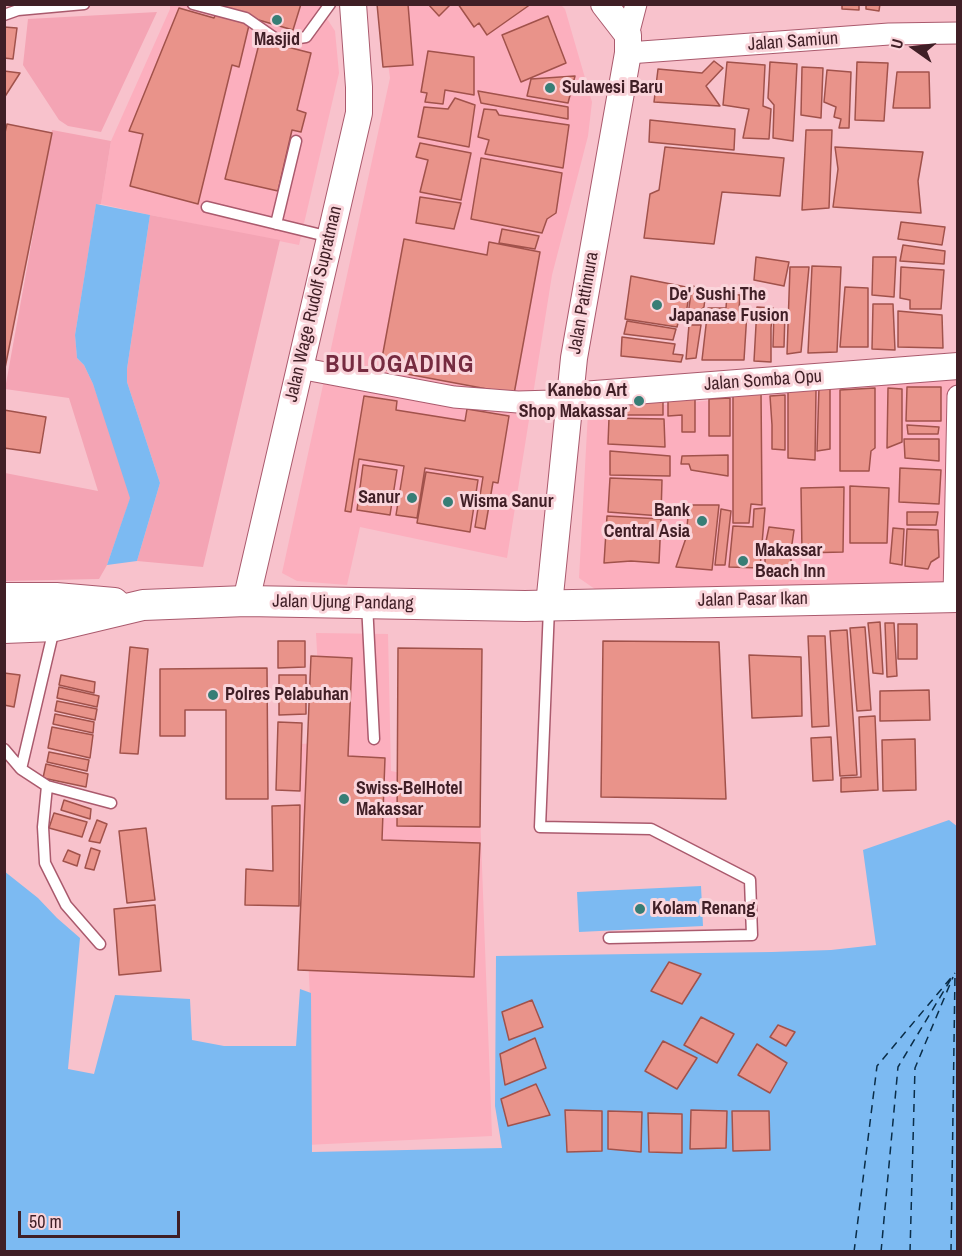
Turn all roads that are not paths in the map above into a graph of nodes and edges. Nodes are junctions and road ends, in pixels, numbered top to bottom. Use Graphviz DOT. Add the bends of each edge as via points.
graph roads {
  1 [pos="84,4"];
  2 [pos="193,4"];
  3 [pos="330,4"];
  4 [pos="353,4"];
  5 [pos="604,4"];
  6 [pos="636,4"];
  7 [pos="4,15"];
  8 [pos="957,33"];
  9 [pos="628,44"];
  10 [pos="296,141"];
  11 [pos="207,207"];
  12 [pos="276,224"];
  13 [pos="330,237"];
  14 [pos="957,366"];
  15 [pos="299,368"];
  16 [pos="569,396"];
  17 [pos="957,396"];
  18 [pos="956,597"];
  19 [pos="4,598"];
  20 [pos="246,601"];
  21 [pos="367,603"];
  22 [pos="137,605"];
  23 [pos="549,605"];
  24 [pos="55,626"];
  25 [pos="4,628"];
  26 [pos="374,739"];
  27 [pos="4,749"];
  28 [pos="21,769"];
  29 [pos="47,786"];
  30 [pos="111,803"];
  31 [pos="609,938"];
  32 [pos="100,944"];
  1 -- 7 [label="lane" via="18,10"];
  2 -- 3 [label="lane" via="246,18 279,41 306,37"];
  4 -- 13 [label="street, Jalan Wage Rudolf Supratman" via="359,113"];
  5 -- 9 [label="street"];
  6 -- 9 [label="street, Jalan Pattimura"];
  8 -- 9 [label="street, Jalan Samiun"];
  9 -- 16 [label="street, Jalan Pattimura"];
  10 -- 12 [label="lane"];
  11 -- 12 [label="lane"];
  12 -- 13 [label="lane"];
  13 -- 15 [label="street, Jalan Wage Rudolf Supratman"];
  14 -- 16 [label="street, Jalan Somba Opu"];
  15 -- 16 [label="street" via="454,397 518,402"];
  15 -- 20 [label="street, Jalan Wage Rudolf Supratman"];
  16 -- 23 [label="street, Jalan Pattimura"];
  17 -- 18 [label="street"];
  18 -- 23 [label="main road, Jalan Pasar Ikan"];
  19 -- 22 [label="main road, Jalan Ujung Pandang"];
  20 -- 21 [label="main road, Jalan Ujung Pandang"];
  20 -- 22 [label="main road, Jalan Ujung Pandang"];
  21 -- 23 [label="main road, Jalan Ujung Pandang"];
  21 -- 26 [label="lane"];
  22 -- 24 [label="main road, Jalan Ujung Pandang"];
  23 -- 31 [label="lane" via="540,827 651,829 750,880 752,935"];
  24 -- 25 [label="main road, Jalan Ujung Pandang"];
  24 -- 28 [label="lane"];
  27 -- 28 [label="lane"];
  28 -- 29 [label="lane"];
  29 -- 30 [label="lane"];
  29 -- 32 [label="lane" via="45,863 66,905"];
}
